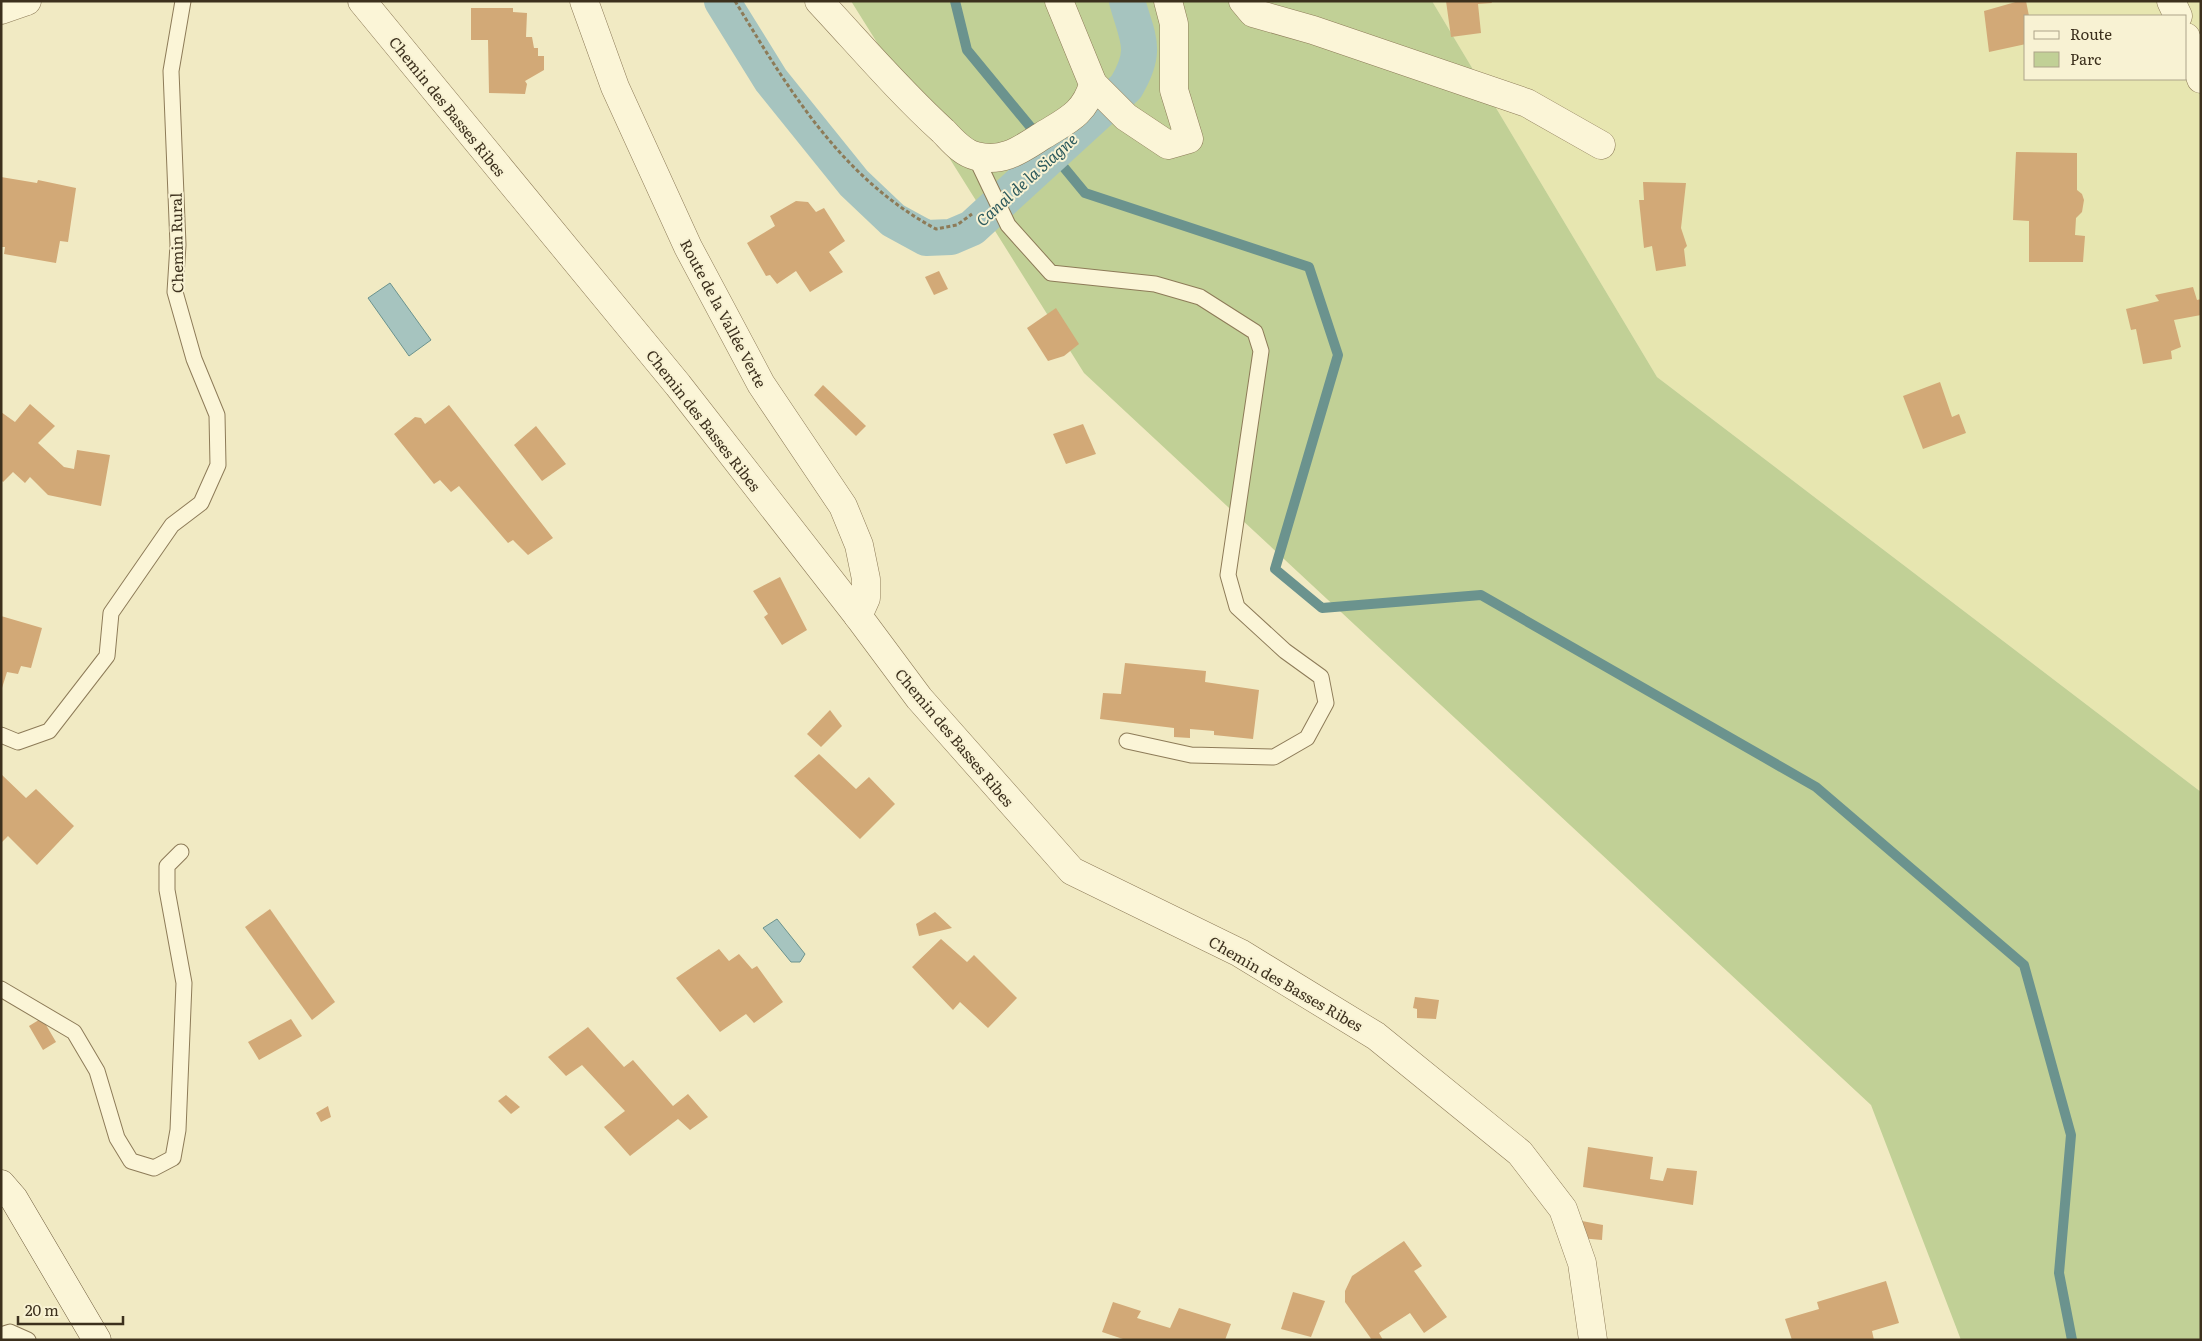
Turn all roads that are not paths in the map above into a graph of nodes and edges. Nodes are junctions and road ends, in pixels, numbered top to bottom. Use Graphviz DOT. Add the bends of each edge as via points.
graph roads {
  1 [pos="27,1"];
  2 [pos="182,1"];
  3 [pos="362,1"];
  4 [pos="584,1"];
  5 [pos="819,1"];
  6 [pos="1059,1"];
  7 [pos="1168,1"];
  8 [pos="1243,1"];
  9 [pos="2171,1"];
  10 [pos="1,10"];
  11 [pos="2178,15"];
  12 [pos="2187,40"];
  13 [pos="2201,79"];
  14 [pos="1093,84"];
  15 [pos="1601,145"];
  16 [pos="975,156"];
  17 [pos="858,616"];
  18 [pos="1,735"];
  19 [pos="1127,741"];
  20 [pos="181,852"];
  21 [pos="1,990"];
  22 [pos="1,1184"];
  23 [pos="1,1335"];
  24 [pos="28,1340"];
  25 [pos="96,1340"];
  26 [pos="1593,1340"];
  1 -- 10 [label="street"];
  2 -- 18 [label="lane, Chemin Rural" via="171,71 178,245 175,292 194,359 218,415 218,465 201,504 172,525 111,613 106,656 49,731 18,742"];
  3 -- 17 [label="street, Chemin des Basses Ribes" via="678,385"];
  4 -- 17 [label="street, Route de la Vallée Verte" via="615,87 688,247 761,384 843,506 859,545 866,579 866,598"];
  5 -- 16 [label="street" via="921,112"];
  6 -- 14 [label="street"];
  7 -- 14 [label="street" via="1174,24 1174,90 1190,139 1168,145 1126,117"];
  8 -- 15 [label="street" via="1252,13 1313,30 1527,103"];
  9 -- 11 [label="street"];
  12 -- 13 [label="street"];
  14 -- 16 [label="street" via="1090,98 1079,113 1012,155 994,158"];
  16 -- 19 [label="lane" via="1008,225 1051,273 1155,284 1200,297 1255,332 1261,351 1228,575 1238,607 1285,651 1321,677 1326,703 1307,738 1274,758 1191,755"];
  17 -- 26 [label="street, Chemin des Basses Ribes" via="919,698 1072,870 1240,953 1376,1036 1520,1153 1563,1209 1582,1263"];
  20 -- 21 [label="lane" via="167,866 167,890 184,983 178,1130 172,1158 154,1168 131,1161 117,1138 97,1071 74,1032"];
  22 -- 25 [label="street" via="14,1199"];
  23 -- 24 [label="lane" via="10,1332"];
}
